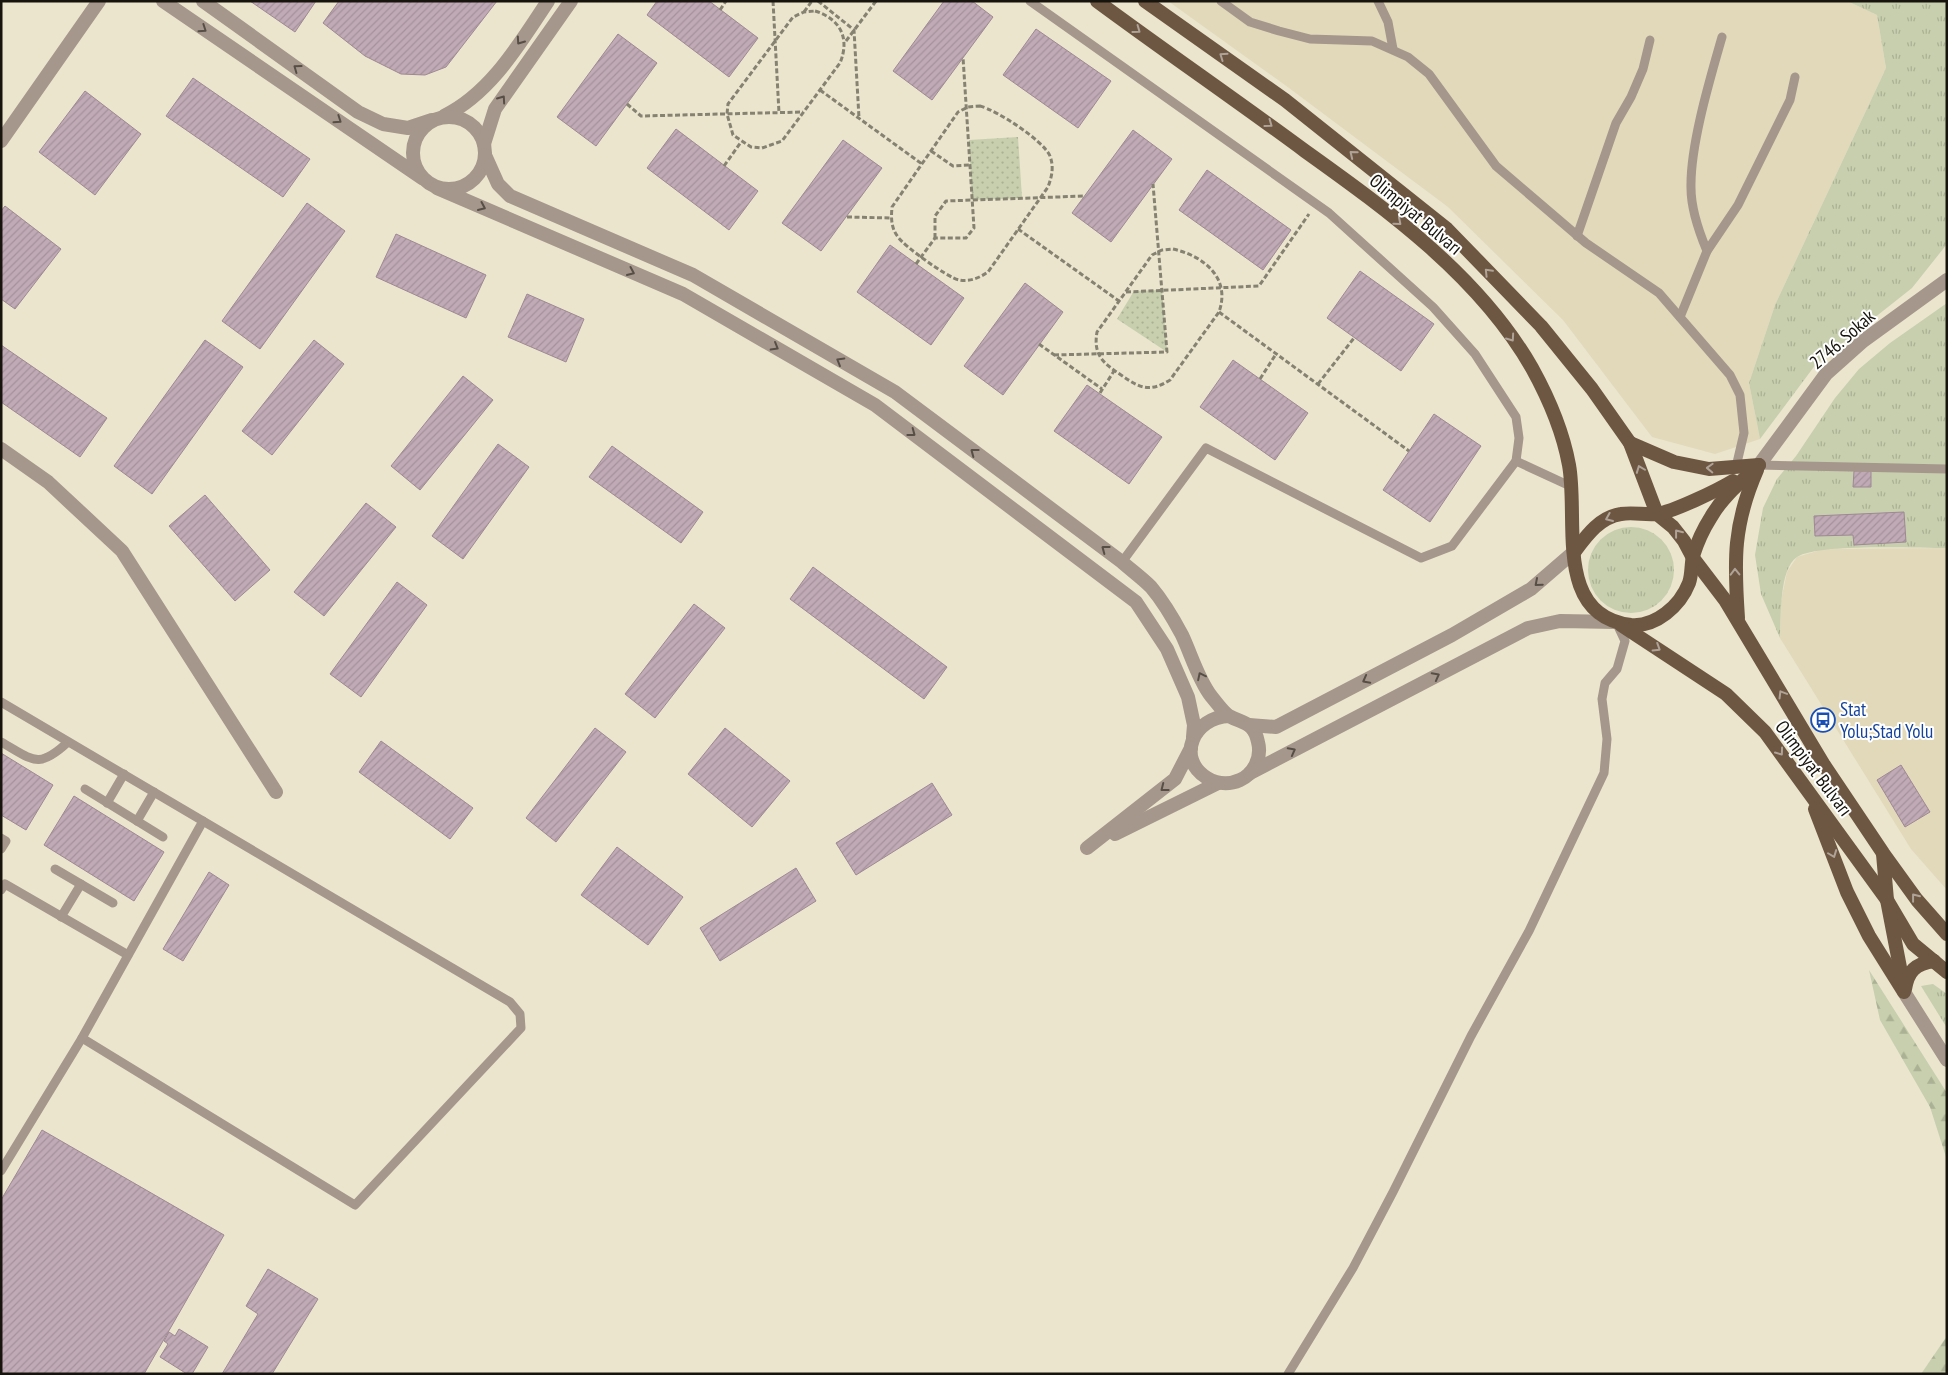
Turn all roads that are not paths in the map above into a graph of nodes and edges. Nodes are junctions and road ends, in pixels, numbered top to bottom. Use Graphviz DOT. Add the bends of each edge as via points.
graph roads {
  1 [pos="99,1"];
  2 [pos="163,1"];
  3 [pos="203,1"];
  4 [pos="548,1"];
  5 [pos="571,1"];
  6 [pos="1030,1"];
  7 [pos="1097,1"];
  8 [pos="1145,1"];
  9 [pos="1221,1"];
  10 [pos="1378,1"];
  11 [pos="1722,37"];
  12 [pos="1650,40"];
  13 [pos="1393,49"];
  14 [pos="1795,77"];
  15 [pos="437,119"];
  16 [pos="1,141"];
  17 [pos="485,150"];
  18 [pos="422,178"];
  19 [pos="437,188"];
  20 [pos="1577,236"];
  21 [pos="1707,251"];
  22 [pos="1947,280"];
  23 [pos="1680,317"];
  24 [pos="1630,443"];
  25 [pos="1,449"];
  26 [pos="1516,462"];
  27 [pos="1759,465"];
  28 [pos="1736,467"];
  29 [pos="1947,469"];
  30 [pos="1570,486"];
  31 [pos="1657,514"];
  32 [pos="1575,551"];
  33 [pos="1693,558"];
  34 [pos="1122,562"];
  35 [pos="1738,621"];
  36 [pos="1616,622"];
  37 [pos="1,702"];
  38 [pos="1229,716"];
  39 [pos="1249,725"];
  40 [pos="1,742"];
  41 [pos="68,742"];
  42 [pos="1192,743"];
  43 [pos="124,774"];
  44 [pos="1249,774"];
  45 [pos="1218,783"];
  46 [pos="85,789"];
  47 [pos="154,792"];
  48 [pos="276,792"];
  49 [pos="1809,792"];
  50 [pos="107,803"];
  51 [pos="136,821"];
  52 [pos="203,821"];
  53 [pos="164,837"];
  54 [pos="1,838"];
  55 [pos="1,849"];
  56 [pos="1883,853"];
  57 [pos="55,868"];
  58 [pos="81,884"];
  59 [pos="2,886"];
  60 [pos="1887,900"];
  61 [pos="113,903"];
  62 [pos="61,917"];
  63 [pos="1947,934"];
  64 [pos="128,956"];
  65 [pos="1934,961"];
  66 [pos="1947,972"];
  67 [pos="1904,992"];
  68 [pos="82,1038"];
  69 [pos="1947,1060"];
  70 [pos="1,1171"];
  71 [pos="1288,1374"];
  1 -- 16 [label="street"];
  2 -- 18 [label="street, one-way"];
  15 -- 3 [label="street, one-way" via="408,128 384,124 358,112"];
  4 -- 15 [label="street, one-way" via="511,55 474,96 462,107"];
  17 -- 5 [label="street, one-way" via="495,109"];
  6 -- 26 [label="lane" via="1330,213 1433,307 1475,354 1516,416 1519,438"];
  7 -- 30 [label="main road, Olimpiyat Bulvarı, one-way" via="1364,194 1449,265 1494,314 1531,368 1553,413 1569,465"];
  24 -- 8 [label="main road, Olimpiyat Bulvarı, one-way" via="1541,326 1447,229 1286,100"];
  9 -- 13 [label="lane" via="1250,22 1279,32 1310,39 1372,41"];
  10 -- 13 [label="lane" via="1388,22"];
  11 -- 21 [label="lane" via="1694,152 1690,188 1699,232"];
  12 -- 20 [label="lane" via="1643,69 1616,123"];
  13 -- 20 [label="lane" via="1428,74 1496,166"];
  14 -- 21 [label="lane" via="1790,100 1738,205"];
  15 -- 17 [label="street" via="464,119 480,134"];
  15 -- 18 [label="street" via="420,132 413,147 413,158"];
  17 -- 19 [label="street" via="483,166 469,183 453,189"];
  34 -- 17 [label="street, one-way" via="895,392 693,275 510,196 498,184"];
  18 -- 19 [label="street"];
  19 -- 42 [label="street, one-way" via="683,294 875,405 1136,602 1166,649 1188,697 1194,725"];
  20 -- 23 [label="lane" via="1658,293"];
  21 -- 23 [label="lane"];
  22 -- 27 [label="street, 2746. Sokak" via="1863,342 1826,374"];
  23 -- 28 [label="lane" via="1730,375 1740,395 1744,433"];
  28 -- 24 [label="main road, one-way" via="1709,469 1674,462"];
  31 -- 24 [label="main road, Olimpiyat Bulvarı, one-way"];
  25 -- 48 [label="street" via="48,482 122,551"];
  26 -- 30 [label="lane"];
  26 -- 34 [label="lane" via="1452,546 1421,558 1206,448"];
  27 -- 28 [label="main road"];
  27 -- 29 [label="lane"];
  27 -- 31 [label="main road" via="1715,492"];
  27 -- 33 [label="main road" via="1720,502 1709,519"];
  35 -- 27 [label="main road, one-way" via="1735,572 1738,521"];
  30 -- 32 [label="main road, Olimpiyat Bulvarı"];
  31 -- 32 [label="main road, one-way" via="1620,514 1602,521"];
  33 -- 31 [label="main road, one-way" via="1684,540"];
  32 -- 36 [label="main road" via="1578,583 1583,596 1591,607"];
  32 -- 39 [label="street, one-way" via="1531,589 1452,635 1276,727"];
  33 -- 35 [label="main road, Olimpiyat Bulvarı"];
  33 -- 36 [label="main road" via="1690,582 1665,614 1650,624"];
  38 -- 34 [label="street, one-way" via="1211,696 1180,633 1151,588"];
  56 -- 35 [label="main road, Olimpiyat Bulvarı, one-way" via="1824,765"];
  44 -- 36 [label="street, one-way" via="1528,628 1560,621"];
  36 -- 49 [label="main road, Olimpiyat Bulvarı, one-way" via="1726,694 1765,732"];
  36 -- 71 [label="lane" via="1625,641 1617,669 1604,684 1602,699 1607,739 1604,773 1529,931 1394,1192 1353,1268"];
  37 -- 41 [label="lane"];
  38 -- 39 [label="street" via="1240,718"];
  38 -- 42 [label="street" via="1208,720 1199,728"];
  39 -- 44 [label="street" via="1255,733 1259,754"];
  40 -- 41 [label="lane" via="33,760 45,760"];
  41 -- 43 [label="lane"];
  42 -- 45 [label="street" via="1193,760 1198,770"];
  42 -- 45 [label="street, one-way" via="1175,779 1087,848"];
  43 -- 47 [label="lane"];
  43 -- 50 [label="lane"];
  44 -- 45 [label="street" via="1229,784"];
  46 -- 50 [label="lane"];
  47 -- 51 [label="lane"];
  47 -- 52 [label="lane"];
  49 -- 60 [label="main road, Olimpiyat Bulvarı"];
  49 -- 67 [label="main road, one-way" via="1847,892 1869,936"];
  50 -- 51 [label="lane"];
  51 -- 53 [label="lane"];
  52 -- 64 [label="lane"];
  52 -- 68 [label="lane" via="510,1002 520,1014 521,1028 355,1205"];
  54 -- 55 [label="lane" via="6,841"];
  56 -- 60 [label="main road"];
  63 -- 56 [label="main road, Olimpiyat Bulvarı, one-way"];
  57 -- 58 [label="lane"];
  58 -- 61 [label="lane"];
  58 -- 62 [label="lane"];
  59 -- 62 [label="lane"];
  60 -- 65 [label="main road, Olimpiyat Bulvarı" via="1913,944"];
  60 -- 67 [label="main road"];
  62 -- 64 [label="lane"];
  64 -- 68 [label="lane"];
  65 -- 66 [label="main road, Olimpiyat Bulvarı"];
  65 -- 67 [label="main road" via="1919,963 1908,975"];
  67 -- 69 [label="street"];
  68 -- 70 [label="lane"];
}
